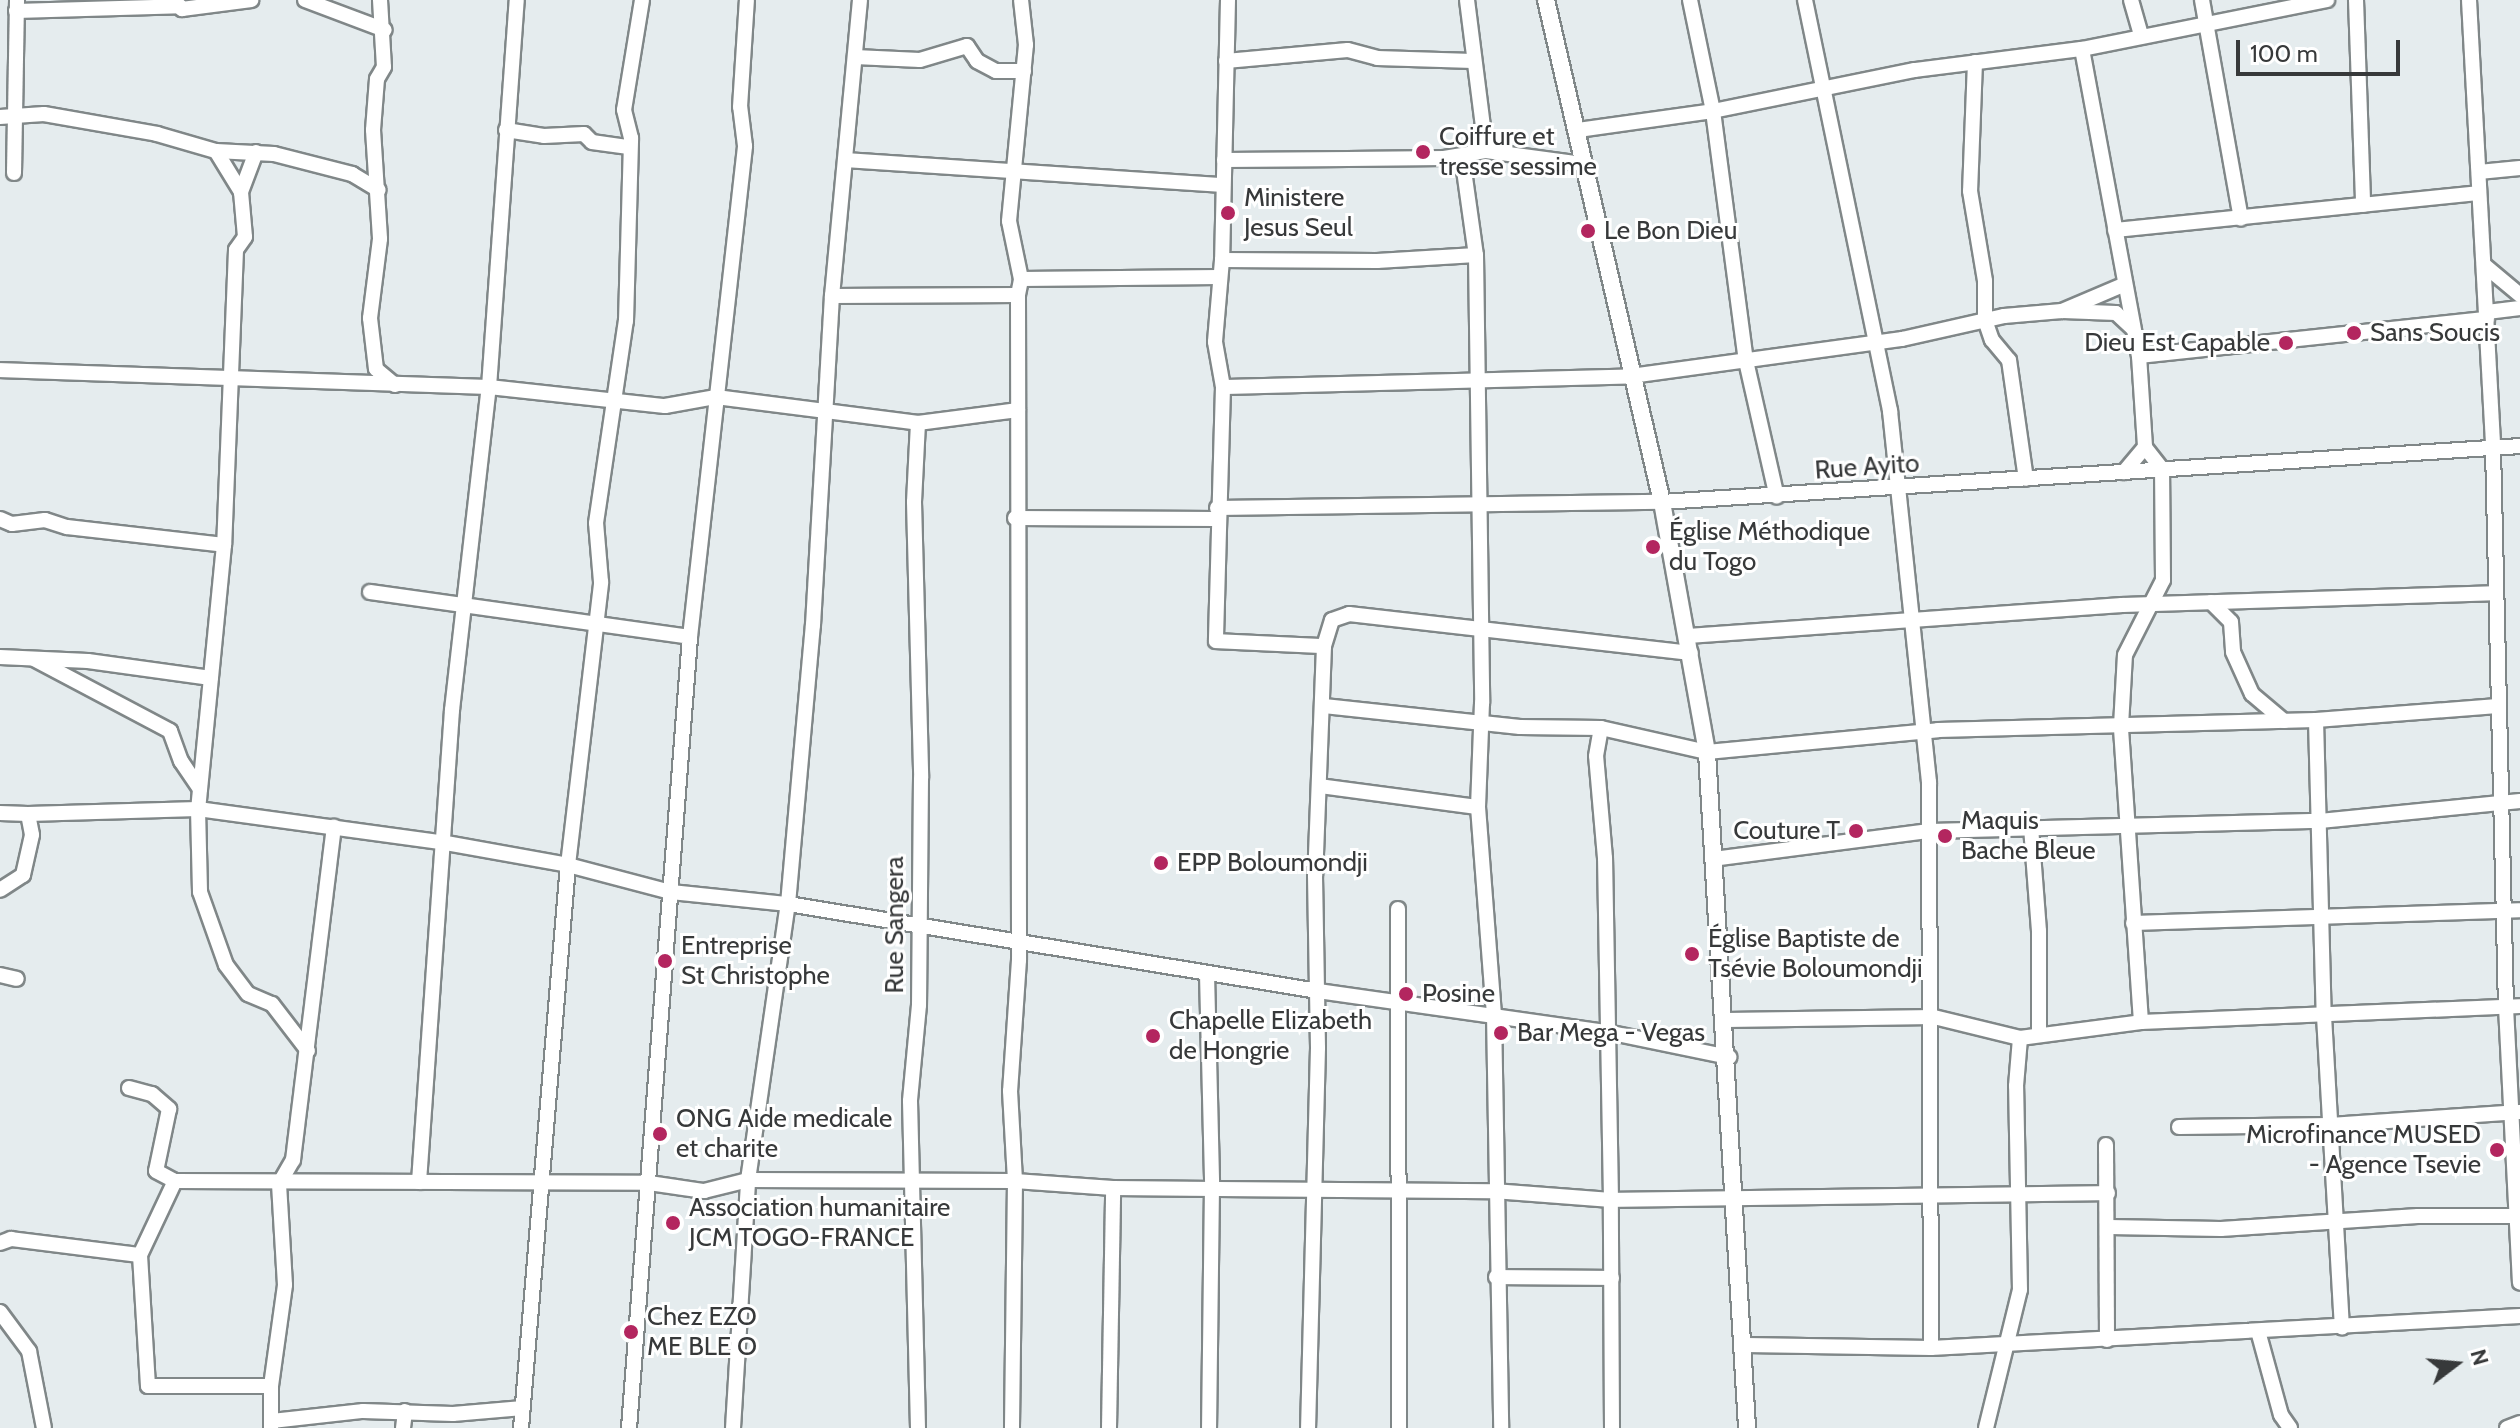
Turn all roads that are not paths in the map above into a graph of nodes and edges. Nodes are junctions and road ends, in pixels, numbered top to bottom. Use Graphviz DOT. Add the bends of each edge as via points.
graph roads {
  1 [pos="251,0"];
  2 [pos="305,0"];
  3 [pos="380,0"];
  4 [pos="517,0"];
  5 [pos="642,0"];
  6 [pos="747,0"];
  7 [pos="860,0"];
  8 [pos="1021,0"];
  9 [pos="1228,0"];
  10 [pos="1467,0"];
  11 [pos="1546,0"];
  12 [pos="1690,0"];
  13 [pos="1805,0"];
  14 [pos="2131,0"];
  15 [pos="2202,0"];
  16 [pos="2327,0"];
  17 [pos="2356,0"];
  18 [pos="2469,0"];
  19 [pos="177,3"];
  20 [pos="2276,3"];
  21 [pos="16,6"];
  22 [pos="2208,22"];
  23 [pos="385,30"];
  24 [pos="2141,36"];
  25 [pos="2082,49"];
  26 [pos="855,57"];
  27 [pos="1226,61"];
  28 [pos="1473,61"];
  29 [pos="1975,62"];
  30 [pos="1024,71"];
  31 [pos="1825,85"];
  32 [pos="1713,111"];
  33 [pos="7,116"];
  34 [pos="506,130"];
  35 [pos="1578,130"];
  36 [pos="629,147"];
  37 [pos="216,151"];
  38 [pos="1486,151"];
  39 [pos="256,152"];
  40 [pos="1462,156"];
  41 [pos="845,160"];
  42 [pos="1224,160"];
  43 [pos="1584,164"];
  44 [pos="2520,168"];
  45 [pos="1018,172"];
  46 [pos="2479,172"];
  47 [pos="14,173"];
  48 [pos="1223,185"];
  49 [pos="379,190"];
  50 [pos="241,192"];
  51 [pos="2478,193"];
  52 [pos="2363,205"];
  53 [pos="2241,219"];
  54 [pos="2115,230"];
  55 [pos="1476,255"];
  56 [pos="1222,260"];
  57 [pos="2484,265"];
  58 [pos="1219,277"];
  59 [pos="1021,279"];
  60 [pos="2123,285"];
  61 [pos="1018,295"];
  62 [pos="2520,295"];
  63 [pos="832,296"];
  64 [pos="2520,308"];
  65 [pos="2062,311"];
  66 [pos="2487,315"];
  67 [pos="1985,320"];
  68 [pos="2133,329"];
  69 [pos="1877,341"];
  70 [pos="2139,356"];
  71 [pos="1746,361"];
  72 [pos="0,372"];
  73 [pos="1631,376"];
  74 [pos="1476,380"];
  75 [pos="232,382"];
  76 [pos="395,385"];
  77 [pos="489,387"];
  78 [pos="1223,387"];
  79 [pos="716,397"];
  80 [pos="611,400"];
  81 [pos="825,409"];
  82 [pos="1018,410"];
  83 [pos="918,423"];
  84 [pos="2520,446"];
  85 [pos="2145,447"];
  86 [pos="2493,448"];
  87 [pos="2162,469"];
  88 [pos="2124,472"];
  89 [pos="2026,479"];
  90 [pos="1900,489"];
  91 [pos="1777,497"];
  92 [pos="1662,502"];
  93 [pos="1481,505"];
  94 [pos="1216,514"];
  95 [pos="1015,518"];
  96 [pos="0,519"];
  97 [pos="224,545"];
  98 [pos="370,592"];
  99 [pos="2494,593"];
  100 [pos="2211,602"];
  101 [pos="468,603"];
  102 [pos="2147,604"];
  103 [pos="1911,618"];
  104 [pos="597,621"];
  105 [pos="1482,627"];
  106 [pos="1688,636"];
  107 [pos="690,637"];
  108 [pos="1324,646"];
  109 [pos="1691,653"];
  110 [pos="0,657"];
  111 [pos="34,659"];
  112 [pos="211,678"];
  113 [pos="1324,706"];
  114 [pos="2497,706"];
  115 [pos="2316,720"];
  116 [pos="1482,721"];
  117 [pos="2284,721"];
  118 [pos="2121,726"];
  119 [pos="1601,728"];
  120 [pos="1924,731"];
  121 [pos="1707,752"];
  122 [pos="1320,786"];
  123 [pos="200,789"];
  124 [pos="2503,801"];
  125 [pos="2520,801"];
  126 [pos="1478,807"];
  127 [pos="198,809"];
  128 [pos="0,813"];
  129 [pos="28,814"];
  130 [pos="2320,821"];
  131 [pos="2124,823"];
  132 [pos="334,827"];
  133 [pos="2031,827"];
  134 [pos="1930,831"];
  135 [pos="446,843"];
  136 [pos="1713,859"];
  137 [pos="568,865"];
  138 [pos="0,890"];
  139 [pos="671,892"];
  140 [pos="788,904"];
  141 [pos="1398,909"];
  142 [pos="2520,910"];
  143 [pos="2503,911"];
  144 [pos="2322,920"];
  145 [pos="2133,923"];
  146 [pos="916,927"];
  147 [pos="1019,942"];
  148 [pos="0,974"];
  149 [pos="1207,974"];
  150 [pos="17,979"];
  151 [pos="1318,991"];
  152 [pos="1398,1003"];
  153 [pos="2513,1006"];
  154 [pos="1494,1014"];
  155 [pos="2324,1016"];
  156 [pos="1934,1017"];
  157 [pos="1726,1020"];
  158 [pos="2141,1022"];
  159 [pos="1607,1032"];
  160 [pos="2039,1034"];
  161 [pos="2020,1038"];
  162 [pos="308,1051"];
  163 [pos="1729,1057"];
  164 [pos="129,1088"];
  165 [pos="2515,1113"];
  166 [pos="2330,1125"];
  167 [pos="2179,1127"];
  168 [pos="2106,1145"];
  169 [pos="748,1180"];
  170 [pos="175,1181"];
  171 [pos="1015,1181"];
  172 [pos="419,1182"];
  173 [pos="915,1182"];
  174 [pos="649,1183"];
  175 [pos="279,1184"];
  176 [pos="540,1186"];
  177 [pos="1212,1186"];
  178 [pos="1113,1188"];
  179 [pos="1315,1188"];
  180 [pos="1401,1189"];
  181 [pos="1494,1191"];
  182 [pos="1932,1193"];
  183 [pos="2108,1193"];
  184 [pos="2020,1195"];
  185 [pos="1736,1199"];
  186 [pos="1611,1200"];
  187 [pos="2517,1216"];
  188 [pos="2336,1224"];
  189 [pos="2109,1227"];
  190 [pos="0,1243"];
  191 [pos="140,1255"];
  192 [pos="1496,1277"];
  193 [pos="1612,1278"];
  194 [pos="2520,1283"];
  195 [pos="0,1312"];
  196 [pos="2520,1316"];
  197 [pos="2342,1327"];
  198 [pos="2258,1331"];
  199 [pos="2107,1340"];
  200 [pos="2010,1344"];
  201 [pos="1746,1345"];
  202 [pos="1931,1348"];
  203 [pos="271,1386"];
  204 [pos="523,1408"];
  205 [pos="405,1411"];
  206 [pos="2520,1423"];
  207 [pos="272,1424"];
  208 [pos="44,1428"];
  209 [pos="403,1428"];
  210 [pos="521,1428"];
  211 [pos="629,1428"];
  212 [pos="733,1428"];
  213 [pos="918,1428"];
  214 [pos="1012,1428"];
  215 [pos="1109,1428"];
  216 [pos="1209,1428"];
  217 [pos="1308,1428"];
  218 [pos="1399,1428"];
  219 [pos="1501,1428"];
  220 [pos="1612,1428"];
  221 [pos="1747,1428"];
  222 [pos="1986,1428"];
  223 [pos="2290,1428"];
  224 [pos="2507,1428"];
  1 -- 19 [label="street"];
  2 -- 23 [label="street"];
  3 -- 23 [label="street"];
  4 -- 34 [label="street"];
  5 -- 36 [label="street" via="624,110"];
  6 -- 79 [label="street" via="740,107 745,146"];
  7 -- 26 [label="street"];
  8 -- 30 [label="street"];
  9 -- 27 [label="street"];
  10 -- 28 [label="street"];
  11 -- 35 [label="street"];
  12 -- 32 [label="street"];
  13 -- 31 [label="street"];
  14 -- 24 [label="street"];
  15 -- 22 [label="street"];
  16 -- 20 [label="street"];
  17 -- 52 [label="street"];
  18 -- 46 [label="street"];
  19 -- 21 [label="street"];
  20 -- 22 [label="street"];
  21 -- 33 [label="street"];
  22 -- 24 [label="street"];
  22 -- 53 [label="street"];
  23 -- 49 [label="street" via="373,130"];
  24 -- 25 [label="street"];
  25 -- 29 [label="street"];
  25 -- 54 [label="street"];
  26 -- 30 [label="street" via="920,60 967,46 977,61 996,71"];
  26 -- 41 [label="street"];
  27 -- 28 [label="street" via="1348,50 1377,58"];
  27 -- 42 [label="street"];
  28 -- 38 [label="street"];
  29 -- 31 [label="street"];
  29 -- 67 [label="street" via="1970,191 1985,281"];
  30 -- 45 [label="street"];
  31 -- 32 [label="street"];
  31 -- 69 [label="street"];
  32 -- 35 [label="street"];
  32 -- 71 [label="street"];
  33 -- 37 [label="street" via="44,114 157,134"];
  33 -- 47 [label="street"];
  34 -- 36 [label="street" via="584,134 592,142"];
  34 -- 77 [label="street"];
  35 -- 43 [label="street"];
  36 -- 80 [label="street" via="626,321"];
  37 -- 39 [label="street"];
  37 -- 50 [label="street"];
  38 -- 40 [label="street"];
  38 -- 43 [label="street"];
  39 -- 49 [label="street" via="338,169"];
  39 -- 50 [label="street"];
  40 -- 42 [label="street"];
  40 -- 55 [label="street"];
  41 -- 45 [label="street"];
  41 -- 63 [label="street"];
  42 -- 48 [label="street"];
  43 -- 73 [label="street"];
  44 -- 46 [label="street"];
  45 -- 48 [label="street"];
  45 -- 59 [label="street" via="1009,221"];
  46 -- 51 [label="street"];
  48 -- 56 [label="street"];
  49 -- 76 [label="street" via="380,239 370,318 376,369"];
  50 -- 75 [label="street" via="245,237 236,250"];
  51 -- 52 [label="street"];
  51 -- 57 [label="street"];
  52 -- 53 [label="street"];
  53 -- 54 [label="street"];
  54 -- 60 [label="street"];
  55 -- 56 [label="street" via="1377,261"];
  55 -- 74 [label="street"];
  56 -- 58 [label="street"];
  57 -- 62 [label="street"];
  57 -- 66 [label="street"];
  58 -- 59 [label="street"];
  58 -- 78 [label="street" via="1215,342"];
  59 -- 61 [label="street"];
  60 -- 65 [label="street"];
  60 -- 68 [label="street"];
  61 -- 63 [label="street"];
  61 -- 82 [label="street"];
  63 -- 81 [label="street"];
  64 -- 66 [label="street"];
  65 -- 67 [label="street"];
  65 -- 68 [label="street" via="2116,313"];
  66 -- 70 [label="street"];
  66 -- 86 [label="street"];
  67 -- 69 [label="street"];
  67 -- 89 [label="street" via="1992,340 2009,360"];
  68 -- 70 [label="street"];
  69 -- 71 [label="street"];
  69 -- 90 [label="street"];
  70 -- 85 [label="street"];
  71 -- 73 [label="street"];
  71 -- 91 [label="street"];
  72 -- 75 [label="street"];
  73 -- 74 [label="street"];
  73 -- 92 [label="street"];
  74 -- 78 [label="street"];
  74 -- 93 [label="street"];
  75 -- 76 [label="street"];
  75 -- 97 [label="street"];
  76 -- 77 [label="street"];
  77 -- 80 [label="street"];
  77 -- 101 [label="street"];
  78 -- 94 [label="street"];
  79 -- 80 [label="street" via="665,406"];
  79 -- 81 [label="street"];
  79 -- 107 [label="street"];
  80 -- 104 [label="street" via="596,523 601,582"];
  81 -- 83 [label="street"];
  81 -- 140 [label="street" via="813,625"];
  82 -- 83 [label="street"];
  82 -- 95 [label="street"];
  83 -- 146 [label="street, Rue Sangera" via="914,502 921,778"];
  84 -- 86 [label="street, Rue Ayito"];
  85 -- 87 [label="street"];
  85 -- 88 [label="street"];
  86 -- 87 [label="street, Rue Ayito"];
  86 -- 99 [label="street"];
  87 -- 88 [label="street, Rue Ayito"];
  87 -- 102 [label="street" via="2163,580"];
  88 -- 89 [label="street, Rue Ayito"];
  89 -- 90 [label="street, Rue Ayito"];
  90 -- 91 [label="street, Rue Ayito"];
  90 -- 103 [label="street"];
  91 -- 92 [label="street, Rue Ayito"];
  92 -- 93 [label="street, Rue Ayito"];
  92 -- 106 [label="street"];
  93 -- 94 [label="street, Rue Ayito"];
  93 -- 105 [label="street"];
  94 -- 95 [label="street, Rue Ayito"];
  94 -- 108 [label="street" via="1216,641"];
  95 -- 147 [label="street"];
  96 -- 97 [label="street" via="12,524 45,520"];
  97 -- 112 [label="street"];
  98 -- 101 [label="street"];
  99 -- 100 [label="street"];
  99 -- 114 [label="street"];
  100 -- 102 [label="street"];
  100 -- 117 [label="street" via="2231,622 2233,652 2252,694"];
  101 -- 104 [label="street"];
  101 -- 135 [label="street" via="452,710"];
  102 -- 103 [label="street"];
  102 -- 118 [label="street" via="2125,655"];
  103 -- 106 [label="street"];
  103 -- 120 [label="street"];
  104 -- 107 [label="street"];
  104 -- 137 [label="street"];
  105 -- 108 [label="street" via="1338,615"];
  105 -- 109 [label="street"];
  105 -- 116 [label="street"];
  106 -- 109 [label="street"];
  107 -- 139 [label="street"];
  108 -- 113 [label="street"];
  109 -- 121 [label="street"];
  110 -- 111 [label="street"];
  111 -- 112 [label="street"];
  111 -- 123 [label="street" via="170,731 181,761"];
  112 -- 123 [label="street"];
  113 -- 116 [label="street"];
  113 -- 122 [label="street"];
  114 -- 115 [label="street"];
  114 -- 124 [label="street"];
  115 -- 117 [label="street"];
  115 -- 130 [label="street"];
  116 -- 119 [label="street"];
  116 -- 126 [label="street"];
  117 -- 118 [label="street"];
  118 -- 120 [label="street"];
  118 -- 131 [label="street"];
  119 -- 121 [label="street"];
  119 -- 159 [label="street" via="1596,756 1605,858"];
  120 -- 121 [label="street"];
  120 -- 134 [label="street"];
  121 -- 136 [label="street"];
  122 -- 126 [label="street"];
  122 -- 151 [label="street" via="1315,876"];
  123 -- 127 [label="street"];
  124 -- 125 [label="street"];
  124 -- 130 [label="street"];
  124 -- 143 [label="street"];
  126 -- 154 [label="street"];
  127 -- 129 [label="street"];
  127 -- 132 [label="street"];
  127 -- 162 [label="street" via="200,892 226,965 248,994 272,1004"];
  128 -- 129 [label="street"];
  129 -- 138 [label="street" via="32,835 23,875"];
  130 -- 131 [label="street"];
  130 -- 144 [label="street"];
  131 -- 133 [label="street"];
  131 -- 145 [label="street"];
  132 -- 135 [label="street"];
  132 -- 162 [label="street"];
  133 -- 134 [label="street"];
  133 -- 160 [label="street"];
  134 -- 136 [label="street"];
  134 -- 156 [label="street"];
  135 -- 137 [label="street"];
  135 -- 172 [label="street"];
  136 -- 157 [label="street"];
  137 -- 139 [label="street"];
  137 -- 176 [label="street"];
  139 -- 140 [label="street"];
  139 -- 174 [label="street"];
  140 -- 146 [label="street"];
  140 -- 169 [label="street"];
  141 -- 152 [label="street"];
  142 -- 143 [label="street"];
  143 -- 144 [label="street"];
  143 -- 153 [label="street"];
  144 -- 145 [label="street"];
  144 -- 155 [label="street"];
  145 -- 158 [label="street"];
  146 -- 147 [label="street"];
  146 -- 173 [label="street, Rue Sangera" via="919,1005 910,1101"];
  147 -- 149 [label="street"];
  147 -- 171 [label="street" via="1010,1091"];
  148 -- 150 [label="street"];
  149 -- 151 [label="street"];
  149 -- 177 [label="street"];
  151 -- 152 [label="street"];
  151 -- 179 [label="street"];
  152 -- 154 [label="street"];
  152 -- 180 [label="street"];
  153 -- 155 [label="street"];
  153 -- 165 [label="street"];
  154 -- 159 [label="street"];
  154 -- 181 [label="street"];
  155 -- 158 [label="street"];
  155 -- 166 [label="street"];
  156 -- 157 [label="street"];
  156 -- 161 [label="street"];
  156 -- 182 [label="street"];
  157 -- 163 [label="street"];
  158 -- 160 [label="street"];
  159 -- 163 [label="street"];
  159 -- 186 [label="street"];
  160 -- 161 [label="street"];
  161 -- 184 [label="street"];
  162 -- 175 [label="street" via="293,1160"];
  163 -- 185 [label="street"];
  164 -- 170 [label="street" via="152,1094 169,1109 156,1171"];
  165 -- 166 [label="street"];
  165 -- 187 [label="street"];
  166 -- 167 [label="street"];
  166 -- 188 [label="street"];
  168 -- 183 [label="street"];
  169 -- 173 [label="street"];
  169 -- 174 [label="street" via="704,1191"];
  169 -- 212 [label="street"];
  170 -- 175 [label="street"];
  170 -- 191 [label="street"];
  171 -- 173 [label="street"];
  171 -- 178 [label="street"];
  171 -- 214 [label="street"];
  172 -- 175 [label="street"];
  172 -- 176 [label="street"];
  173 -- 213 [label="street, Rue Sangera"];
  174 -- 176 [label="street"];
  174 -- 211 [label="street"];
  175 -- 203 [label="street" via="285,1285"];
  176 -- 204 [label="street"];
  177 -- 178 [label="street"];
  177 -- 179 [label="street"];
  177 -- 216 [label="street"];
  178 -- 215 [label="street"];
  179 -- 180 [label="street"];
  179 -- 217 [label="street"];
  180 -- 181 [label="street"];
  180 -- 218 [label="street"];
  181 -- 186 [label="street"];
  181 -- 192 [label="street"];
  182 -- 184 [label="street"];
  182 -- 185 [label="street"];
  182 -- 202 [label="street"];
  183 -- 184 [label="street"];
  183 -- 189 [label="street"];
  184 -- 200 [label="street" via="2020,1290"];
  185 -- 186 [label="street"];
  185 -- 201 [label="street"];
  186 -- 193 [label="street"];
  187 -- 188 [label="street" via="2418,1216"];
  187 -- 194 [label="street"];
  188 -- 189 [label="street"];
  188 -- 197 [label="street"];
  189 -- 199 [label="street"];
  190 -- 191 [label="street" via="11,1239"];
  191 -- 203 [label="street" via="148,1386"];
  192 -- 193 [label="street"];
  192 -- 219 [label="street"];
  193 -- 220 [label="street"];
  195 -- 208 [label="street" via="29,1351"];
  196 -- 197 [label="street"];
  197 -- 198 [label="street"];
  198 -- 199 [label="street"];
  198 -- 223 [label="street" via="2281,1415"];
  199 -- 200 [label="street"];
  200 -- 202 [label="street"];
  200 -- 222 [label="street"];
  201 -- 202 [label="street"];
  201 -- 221 [label="street"];
  203 -- 207 [label="street"];
  204 -- 205 [label="street" via="453,1414"];
  204 -- 210 [label="street"];
  205 -- 207 [label="street"];
  205 -- 209 [label="street"];
  206 -- 224 [label="street"];
}
